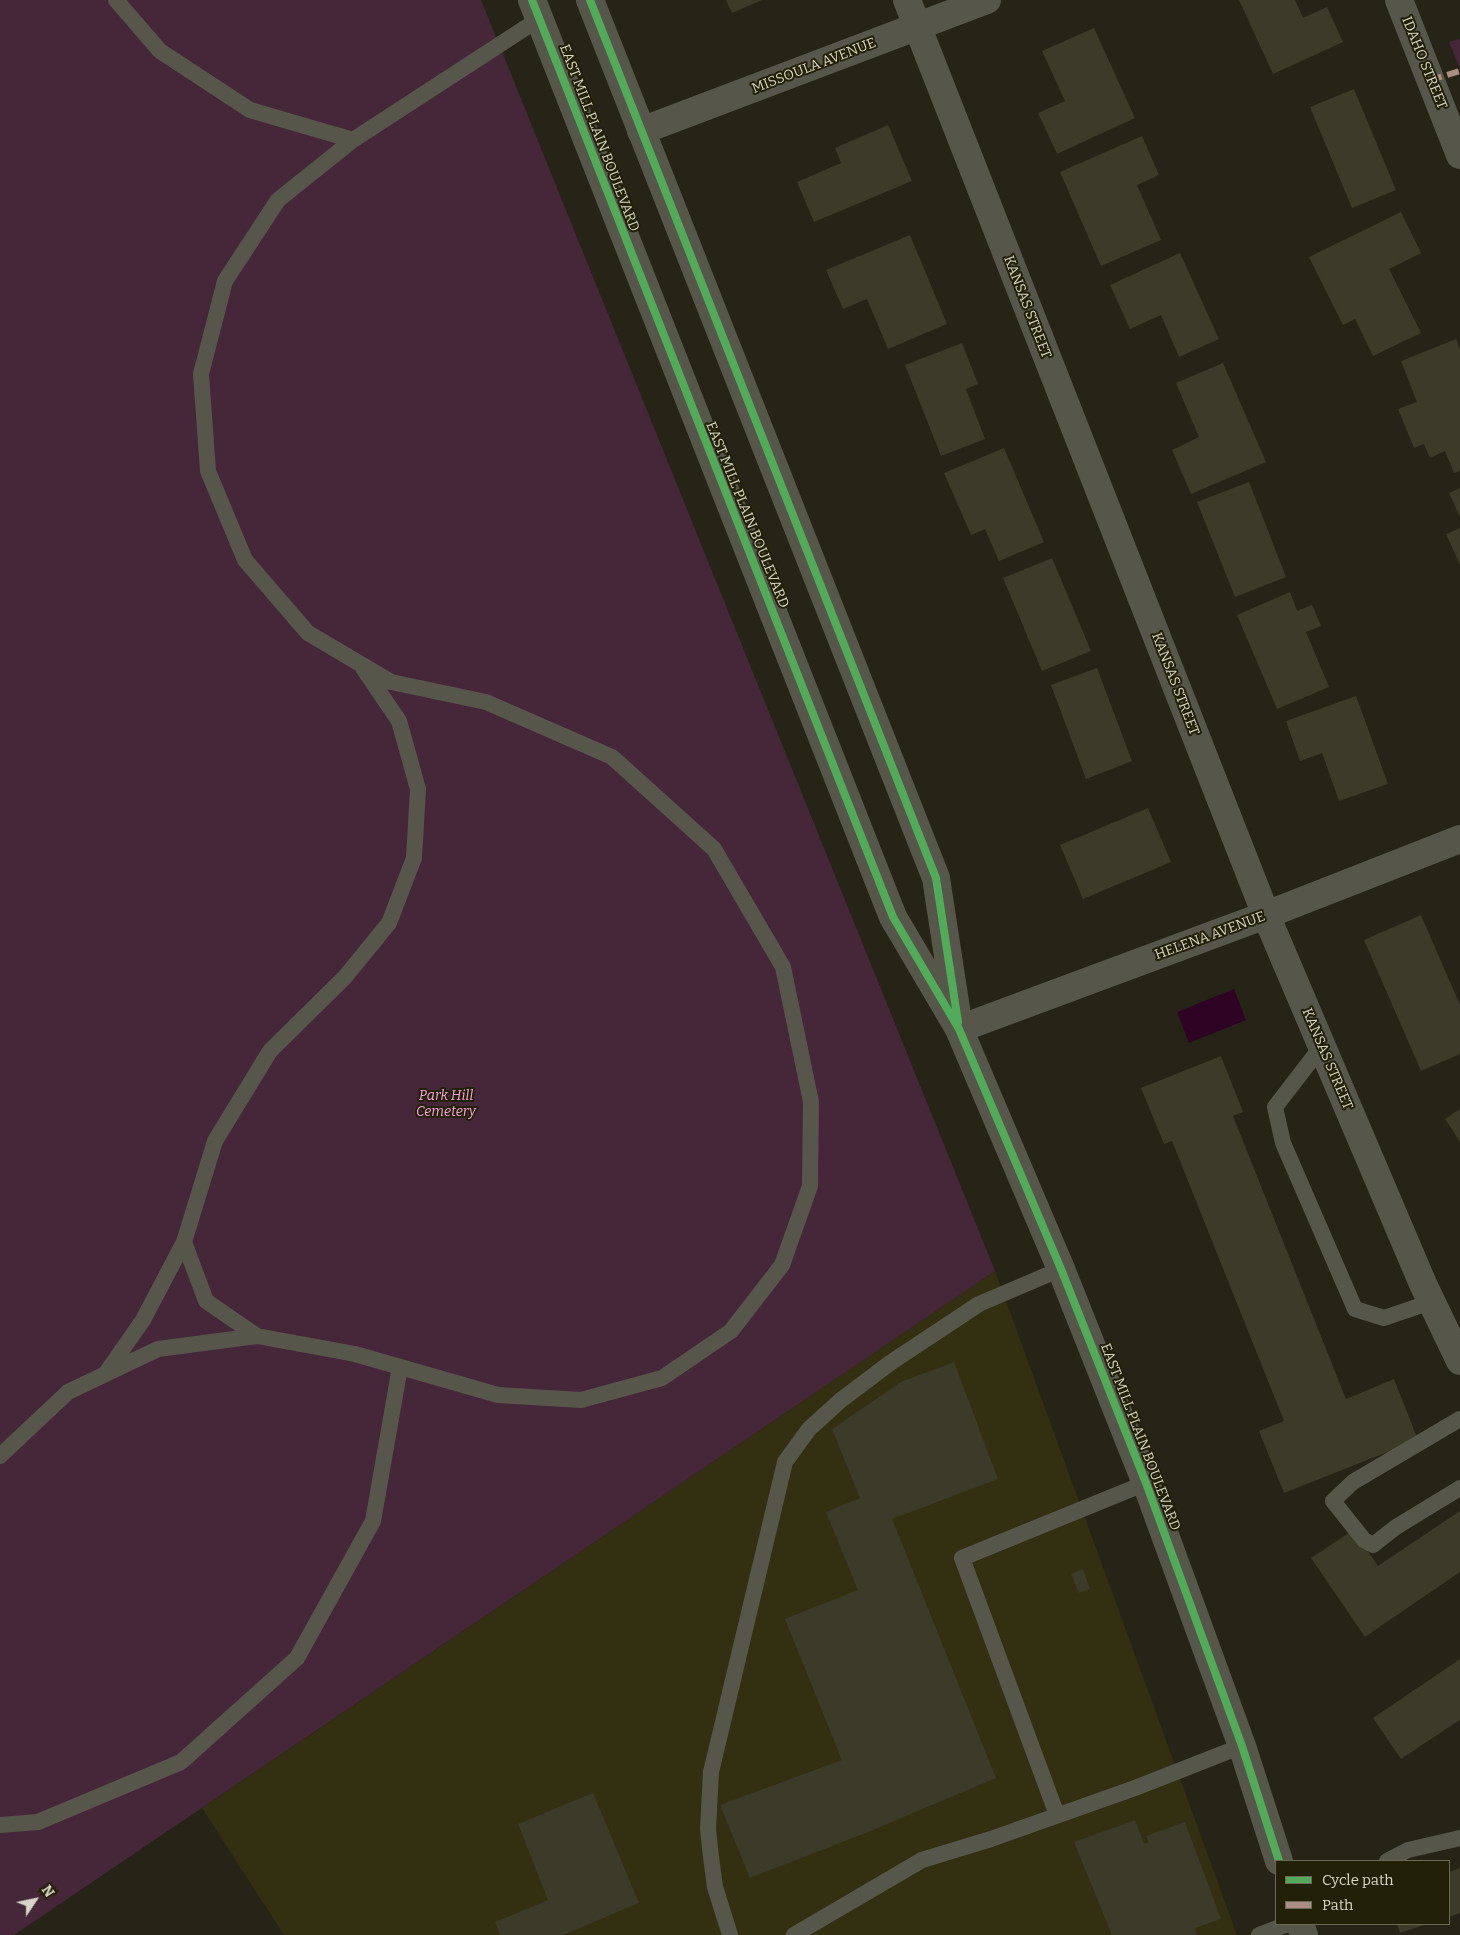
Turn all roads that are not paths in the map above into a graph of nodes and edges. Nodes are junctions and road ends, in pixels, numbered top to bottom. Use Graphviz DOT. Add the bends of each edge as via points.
graph roads {
  1 [pos="116,0"];
  2 [pos="590,0"];
  3 [pos="907,0"];
  4 [pos="987,0"];
  5 [pos="1399,0"];
  6 [pos="535,10"];
  7 [pos="918,27"];
  8 [pos="641,132"];
  9 [pos="353,140"];
  10 [pos="1460,155"];
  11 [pos="360,664"];
  12 [pos="1460,839"];
  13 [pos="1266,915"];
  14 [pos="959,1029"];
  15 [pos="1322,1046"];
  16 [pos="184,1242"];
  17 [pos="1061,1269"];
  18 [pos="1431,1302"];
  19 [pos="257,1336"];
  20 [pos="1460,1361"];
  21 [pos="400,1367"];
  22 [pos="105,1375"];
  23 [pos="1460,1419"];
  24 [pos="0,1456"];
  25 [pos="1146,1484"];
  26 [pos="1460,1488"];
  27 [pos="1242,1746"];
  28 [pos="1057,1815"];
  29 [pos="0,1825"];
  30 [pos="1460,1838"];
  31 [pos="1279,1860"];
  32 [pos="1389,1860"];
  33 [pos="1285,1925"];
  34 [pos="730,1935"];
  35 [pos="794,1935"];
  36 [pos="1259,1935"];
  1 -- 9 [label="lane" via="160,51 250,110"];
  2 -- 8 [label="main road, EAST MILL PLAIN BOULEVARD"];
  3 -- 7 [label="main road, KANSAS STREET"];
  4 -- 7 [label="main road, MISSOULA AVENUE"];
  5 -- 10 [label="main road, IDAHO STREET"];
  6 -- 9 [label="lane"];
  6 -- 14 [label="main road, EAST MILL PLAIN BOULEVARD" via="893,917"];
  7 -- 8 [label="main road, MISSOULA AVENUE"];
  7 -- 13 [label="main road, KANSAS STREET"];
  8 -- 14 [label="main road, EAST MILL PLAIN BOULEVARD" via="936,878"];
  9 -- 11 [label="lane" via="278,200 225,280 201,374 208,471 244,560 308,633"];
  11 -- 16 [label="lane" via="399,722 418,789 414,858 389,923 345,977 270,1051 215,1141"];
  11 -- 21 [label="lane" via="391,682 486,702 612,757 714,848 783,967 811,1102 810,1186 782,1265 731,1331 662,1378 581,1400 498,1395"];
  12 -- 13 [label="main road, HELENA AVENUE"];
  13 -- 14 [label="main road, HELENA AVENUE"];
  13 -- 15 [label="main road, KANSAS STREET"];
  14 -- 17 [label="main road, EAST MILL PLAIN BOULEVARD"];
  15 -- 18 [label="main road, KANSAS STREET"];
  15 -- 18 [label="lane" via="1275,1107 1283,1143 1355,1309 1384,1318"];
  16 -- 19 [label="lane" via="206,1301"];
  16 -- 22 [label="lane" via="143,1320"];
  17 -- 25 [label="main road, EAST MILL PLAIN BOULEVARD"];
  17 -- 34 [label="lane" via="979,1304 890,1364 840,1400 809,1429 785,1462 711,1772 710,1857 715,1887"];
  18 -- 20 [label="main road, KANSAS STREET"];
  19 -- 21 [label="lane" via="355,1354"];
  19 -- 22 [label="lane" via="158,1349"];
  21 -- 29 [label="lane" via="373,1521 297,1658 181,1762 38,1822"];
  22 -- 24 [label="lane" via="68,1392"];
  23 -- 26 [label="lane" via="1353,1482 1333,1502 1364,1540 1373,1545"];
  25 -- 27 [label="main road, EAST MILL PLAIN BOULEVARD"];
  25 -- 28 [label="lane" via="962,1558"];
  27 -- 28 [label="lane"];
  27 -- 31 [label="main road, EAST MILL PLAIN BOULEVARD"];
  28 -- 35 [label="lane" via="922,1860"];
  30 -- 32 [label="lane" via="1408,1850"];
  33 -- 36 [label="lane"];
}
